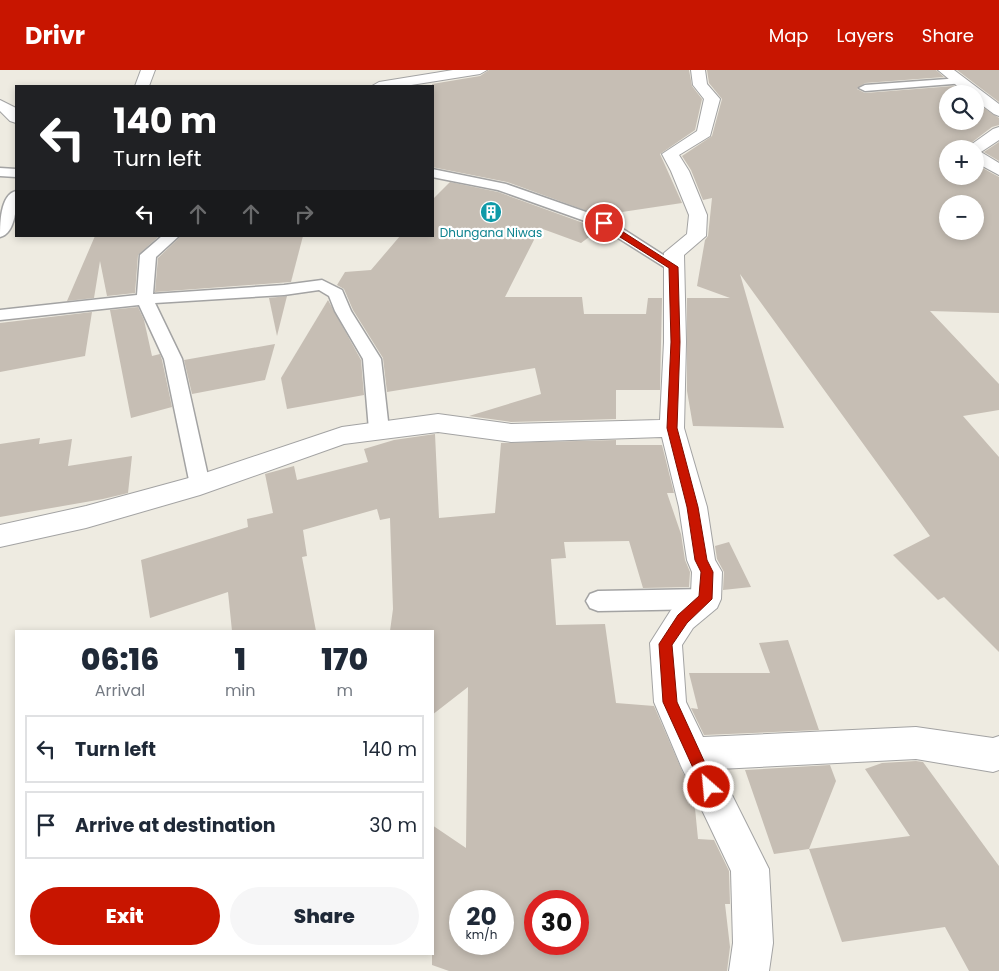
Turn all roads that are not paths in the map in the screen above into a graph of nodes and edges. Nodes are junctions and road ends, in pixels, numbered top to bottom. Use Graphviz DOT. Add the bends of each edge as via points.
graph roads {
  1 [pos="148,70"];
  2 [pos="480,70"];
  3 [pos="698,70"];
  4 [pos="945,70"];
  5 [pos="961,81"];
  6 [pos="142,85"];
  7 [pos="385,85"];
  8 [pos="865,88"];
  9 [pos="0,105"];
  10 [pos="999,111"];
  11 [pos="15,117"];
  12 [pos="15,118"];
  13 [pos="0,124"];
  14 [pos="999,132"];
  15 [pos="984,144"];
  16 [pos="984,161"];
  17 [pos="999,170"];
  18 [pos="0,172"];
  19 [pos="15,173"];
  20 [pos="434,173"];
  21 [pos="15,196"];
  22 [pos="0,233"];
  23 [pos="171,237"];
  24 [pos="674,267"];
  25 [pos="145,300"];
  26 [pos="0,315"];
  27 [pos="672,428"];
  28 [pos="378,430"];
  29 [pos="200,485"];
  30 [pos="0,536"];
  31 [pos="706,599"];
  32 [pos="598,601"];
  33 [pos="999,753"];
  34 [pos="693,754"];
  35 [pos="750,971"];
  1 -- 6 [label="street"];
  2 -- 7 [label="street"];
  3 -- 24 [label="street" via="700,85 712,99 704,133 670,154 698,215 696,236 674,253"];
  4 -- 5 [label="street"];
  5 -- 8 [label="lane"];
  5 -- 10 [label="street"];
  9 -- 11 [label="street"];
  12 -- 13 [label="street"];
  14 -- 15 [label="street"];
  16 -- 17 [label="street"];
  18 -- 19 [label="lane"];
  20 -- 24 [label="lane" via="501,187 572,210 604,223"];
  21 -- 22 [label="lane"];
  23 -- 25 [label="lane" via="148,255"];
  24 -- 27 [label="street" via="676,342"];
  25 -- 26 [label="lane"];
  25 -- 28 [label="lane" via="322,285 336,293 372,359"];
  25 -- 29 [label="lane" via="173,359"];
  27 -- 28 [label="street" via="511,433 438,423"];
  27 -- 31 [label="street" via="693,507 701,560 707,572"];
  28 -- 29 [label="street" via="342,436"];
  29 -- 30 [label="street" via="86,517"];
  31 -- 32 [label="lane"];
  31 -- 34 [label="street" via="682,619 666,644 670,702"];
  33 -- 34 [label="street" via="992,755 916,743"];
  34 -- 35 [label="street" via="750,869 753,944"];
}
